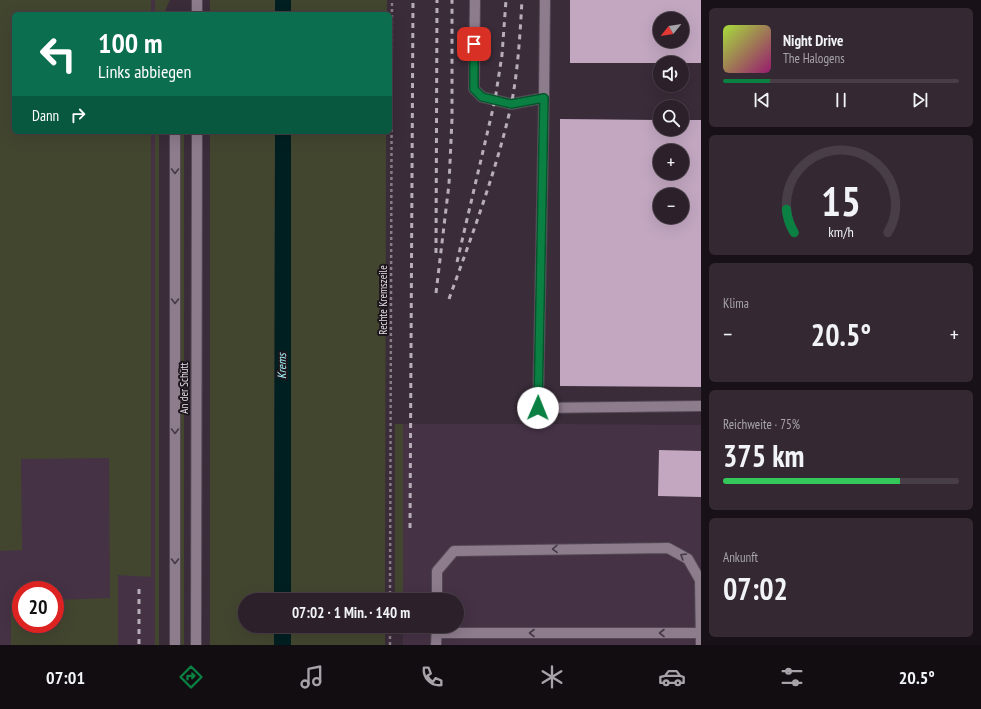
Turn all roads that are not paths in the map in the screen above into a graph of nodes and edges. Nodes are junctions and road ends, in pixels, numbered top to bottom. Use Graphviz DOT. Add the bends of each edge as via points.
graph roads {
  1 [pos="475,0"];
  2 [pos="545,0"];
  3 [pos="544,98"];
  4 [pos="175,134"];
  5 [pos="197,134"];
  6 [pos="701,406"];
  7 [pos="437,593"];
  8 [pos="464,630"];
  9 [pos="437,633"];
  10 [pos="701,633"];
  11 [pos="175,645"];
  12 [pos="196,645"];
  13 [pos="436,645"];
  14 [pos="701,645"];
  1 -- 3 [label="street" via="474,89 482,97 511,104"];
  2 -- 3 [label="street"];
  3 -- 6 [label="street" via="538,408"];
  4 -- 11 [label="street, one-way"];
  5 -- 12 [label="street, An der Schütt"];
  10 -- 7 [label="street, one-way" via="700,580 688,559 668,548 454,551 437,570"];
  10 -- 8 [label="street, one-way"];
  9 -- 13 [label="street"];
  10 -- 14 [label="street"];
}
